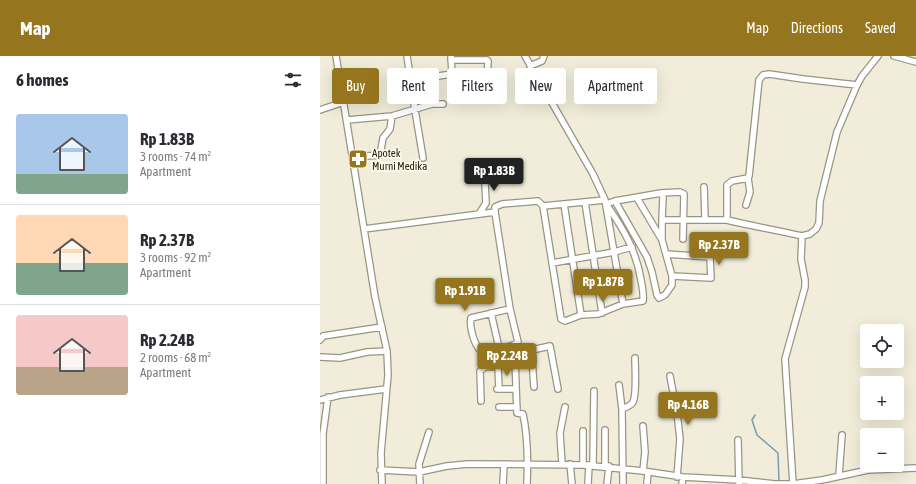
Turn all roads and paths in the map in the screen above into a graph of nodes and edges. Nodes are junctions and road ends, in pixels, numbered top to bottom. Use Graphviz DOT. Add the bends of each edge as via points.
graph roads {
  1 [pos="336,56"];
  2 [pos="407,56"];
  3 [pos="525,56"];
  4 [pos="544,56"];
  5 [pos="878,56"];
  6 [pos="894,56"];
  7 [pos="451,58"];
  8 [pos="476,58"];
  9 [pos="916,62"];
  10 [pos="533,65"];
  11 [pos="338,68"];
  12 [pos="408,68"];
  13 [pos="452,68"];
  14 [pos="487,68"];
  15 [pos="857,85"];
  16 [pos="338,104"];
  17 [pos="344,104"];
  18 [pos="414,104"];
  19 [pos="443,104"];
  20 [pos="320,110"];
  21 [pos="415,110"];
  22 [pos="392,116"];
  23 [pos="347,120"];
  24 [pos="353,157"];
  25 [pos="423,158"];
  26 [pos="484,163"];
  27 [pos="748,178"];
  28 [pos="704,188"];
  29 [pos="660,193"];
  30 [pos="637,198"];
  31 [pos="585,202"];
  32 [pos="609,202"];
  33 [pos="564,204"];
  34 [pos="746,205"];
  35 [pos="543,206"];
  36 [pos="495,212"];
  37 [pos="479,214"];
  38 [pos="705,219"];
  39 [pos="662,220"];
  40 [pos="684,220"];
  41 [pos="727,220"];
  42 [pos="364,229"];
  43 [pos="802,236"];
  44 [pos="683,239"];
  45 [pos="662,240"];
  46 [pos="632,248"];
  47 [pos="614,252"];
  48 [pos="666,254"];
  49 [pos="593,255"];
  50 [pos="573,259"];
  51 [pos="552,263"];
  52 [pos="672,276"];
  53 [pos="622,304"];
  54 [pos="510,309"];
  55 [pos="491,313"];
  56 [pos="602,313"];
  57 [pos="581,315"];
  58 [pos="382,327"];
  59 [pos="320,340"];
  60 [pos="499,348"];
  61 [pos="387,351"];
  62 [pos="320,357"];
  63 [pos="515,358"];
  64 [pos="532,358"];
  65 [pos="635,358"];
  66 [pos="498,366"];
  67 [pos="670,376"];
  68 [pos="619,385"];
  69 [pos="536,387"];
  70 [pos="386,389"];
  71 [pos="516,389"];
  72 [pos="558,389"];
  73 [pos="594,391"];
  74 [pos="328,397"];
  75 [pos="320,400"];
  76 [pos="481,401"];
  77 [pos="499,407"];
  78 [pos="517,407"];
  79 [pos="565,407"];
  80 [pos="622,409"];
  81 [pos="643,426"];
  82 [pos="606,430"];
  83 [pos="583,431"];
  84 [pos="429,432"];
  85 [pos="842,435"];
  86 [pos="738,440"];
  87 [pos="504,464"];
  88 [pos="562,464"];
  89 [pos="570,464"];
  90 [pos="528,465"];
  91 [pos="588,465"];
  92 [pos="607,466"];
  93 [pos="623,468"];
  94 [pos="916,468"];
  95 [pos="321,470"];
  96 [pos="380,470"];
  97 [pos="645,471"];
  98 [pos="419,472"];
  99 [pos="839,475"];
  100 [pos="680,477"];
  101 [pos="700,481"];
  102 [pos="739,482"];
  103 [pos="323,484"];
  104 [pos="382,484"];
  105 [pos="420,484"];
  106 [pos="503,484"];
  107 [pos="527,484"];
  108 [pos="572,484"];
  109 [pos="588,484"];
  110 [pos="607,484"];
  111 [pos="623,484"];
  112 [pos="647,484"];
  113 [pos="682,484"];
  114 [pos="776,484"];
  115 [pos="783,484"];
  116 [pos="793,484"];
  1 -- 11 [label="street"];
  2 -- 12 [label="street"];
  3 -- 10 [label="street"];
  4 -- 10 [label="street" via="542,61"];
  5 -- 15 [label="street"];
  6 -- 9 [label="street"];
  7 -- 8 [label="street"];
  7 -- 13 [label="street"];
  8 -- 14 [label="street" via="487,60"];
  10 -- 32 [label="street"];
  15 -- 27 [label="street" via="762,75 759,80"];
  15 -- 43 [label="street" via="837,132 828,164 820,201 819,223 810,234"];
  16 -- 20 [label="street"];
  17 -- 23 [label="street"];
  18 -- 21 [label="street"];
  19 -- 21 [label="street" via="432,104"];
  21 -- 22 [label="street"];
  21 -- 25 [label="street"];
  22 -- 23 [label="street"];
  22 -- 24 [label="street" via="390,129 383,138 380,155"];
  23 -- 24 [label="street"];
  24 -- 42 [label="street"];
  26 -- 37 [label="street" via="486,200"];
  27 -- 34 [label="street" via="750,192"];
  27 -- 41 [label="street" via="732,181 727,185"];
  28 -- 38 [label="street"];
  29 -- 30 [label="street"];
  29 -- 39 [label="street" via="663,196"];
  29 -- 40 [label="street" via="683,192"];
  30 -- 32 [label="street"];
  30 -- 45 [label="street"];
  31 -- 32 [label="street"];
  31 -- 33 [label="street"];
  31 -- 49 [label="street"];
  32 -- 46 [label="street"];
  32 -- 47 [label="street"];
  32 -- 52 [label="street" via="647,257 659,298 665,295 672,285"];
  33 -- 35 [label="street"];
  33 -- 50 [label="street"];
  35 -- 36 [label="street" via="538,201 502,204 495,207"];
  35 -- 51 [label="street"];
  36 -- 37 [label="street"];
  36 -- 54 [label="street"];
  37 -- 42 [label="street"];
  38 -- 40 [label="street"];
  38 -- 41 [label="street"];
  39 -- 40 [label="street"];
  39 -- 45 [label="street"];
  40 -- 44 [label="street"];
  41 -- 43 [label="street"];
  42 -- 58 [label="street"];
  43 -- 116 [label="street" via="801,259 805,280 785,359"];
  45 -- 48 [label="street"];
  46 -- 47 [label="street"];
  46 -- 53 [label="street" via="638,264 643,299 641,302"];
  47 -- 49 [label="street"];
  47 -- 53 [label="street"];
  48 -- 52 [label="street"];
  48 -- 52 [label="street" via="710,257 711,278"];
  49 -- 50 [label="street"];
  49 -- 56 [label="street"];
  50 -- 51 [label="street"];
  50 -- 57 [label="street"];
  51 -- 57 [label="street" via="561,319 565,321"];
  53 -- 56 [label="street"];
  54 -- 55 [label="street"];
  54 -- 60 [label="street" via="518,342"];
  55 -- 60 [label="street"];
  55 -- 60 [label="street" via="471,318 476,346 480,350"];
  56 -- 57 [label="street"];
  58 -- 59 [label="street" via="323,336"];
  58 -- 61 [label="street"];
  61 -- 62 [label="street" via="340,358"];
  61 -- 70 [label="street"];
  63 -- 64 [label="street"];
  63 -- 66 [label="street" via="498,360"];
  63 -- 71 [label="street"];
  64 -- 69 [label="street"];
  64 -- 72 [label="street" via="532,350 550,346"];
  65 -- 80 [label="street" via="633,402"];
  66 -- 71 [label="street" via="498,389"];
  66 -- 76 [label="street" via="480,370"];
  67 -- 100 [label="street" via="680,439"];
  68 -- 80 [label="street"];
  70 -- 74 [label="street"];
  70 -- 96 [label="street"];
  71 -- 78 [label="street"];
  73 -- 91 [label="street"];
  74 -- 75 [label="street"];
  74 -- 95 [label="street"];
  77 -- 78 [label="street"];
  78 -- 90 [label="street" via="517,413 523,414 525,423"];
  79 -- 88 [label="street" via="560,433"];
  80 -- 93 [label="street"];
  81 -- 97 [label="street"];
  82 -- 92 [label="street"];
  83 -- 91 [label="street"];
  84 -- 98 [label="street" via="421,455"];
  85 -- 99 [label="street"];
  86 -- 102 [label="street"];
  87 -- 90 [label="street"];
  87 -- 98 [label="street" via="468,464"];
  87 -- 106 [label="street"];
  88 -- 89 [label="street"];
  88 -- 90 [label="street"];
  89 -- 91 [label="street"];
  89 -- 108 [label="street"];
  90 -- 107 [label="street"];
  91 -- 92 [label="street"];
  91 -- 109 [label="street"];
  92 -- 93 [label="street"];
  92 -- 110 [label="street"];
  93 -- 97 [label="street"];
  93 -- 111 [label="street"];
  94 -- 99 [label="street" via="868,470"];
  95 -- 103 [label="street"];
  96 -- 98 [label="street"];
  96 -- 104 [label="street"];
  97 -- 100 [label="street"];
  97 -- 112 [label="street"];
  98 -- 105 [label="street"];
  99 -- 116 [label="street"];
  100 -- 101 [label="street"];
  100 -- 113 [label="street"];
  101 -- 102 [label="street"];
  102 -- 114 [label="street"];
  114 -- 115 [label="street"];
  115 -- 116 [label="street"];
}
